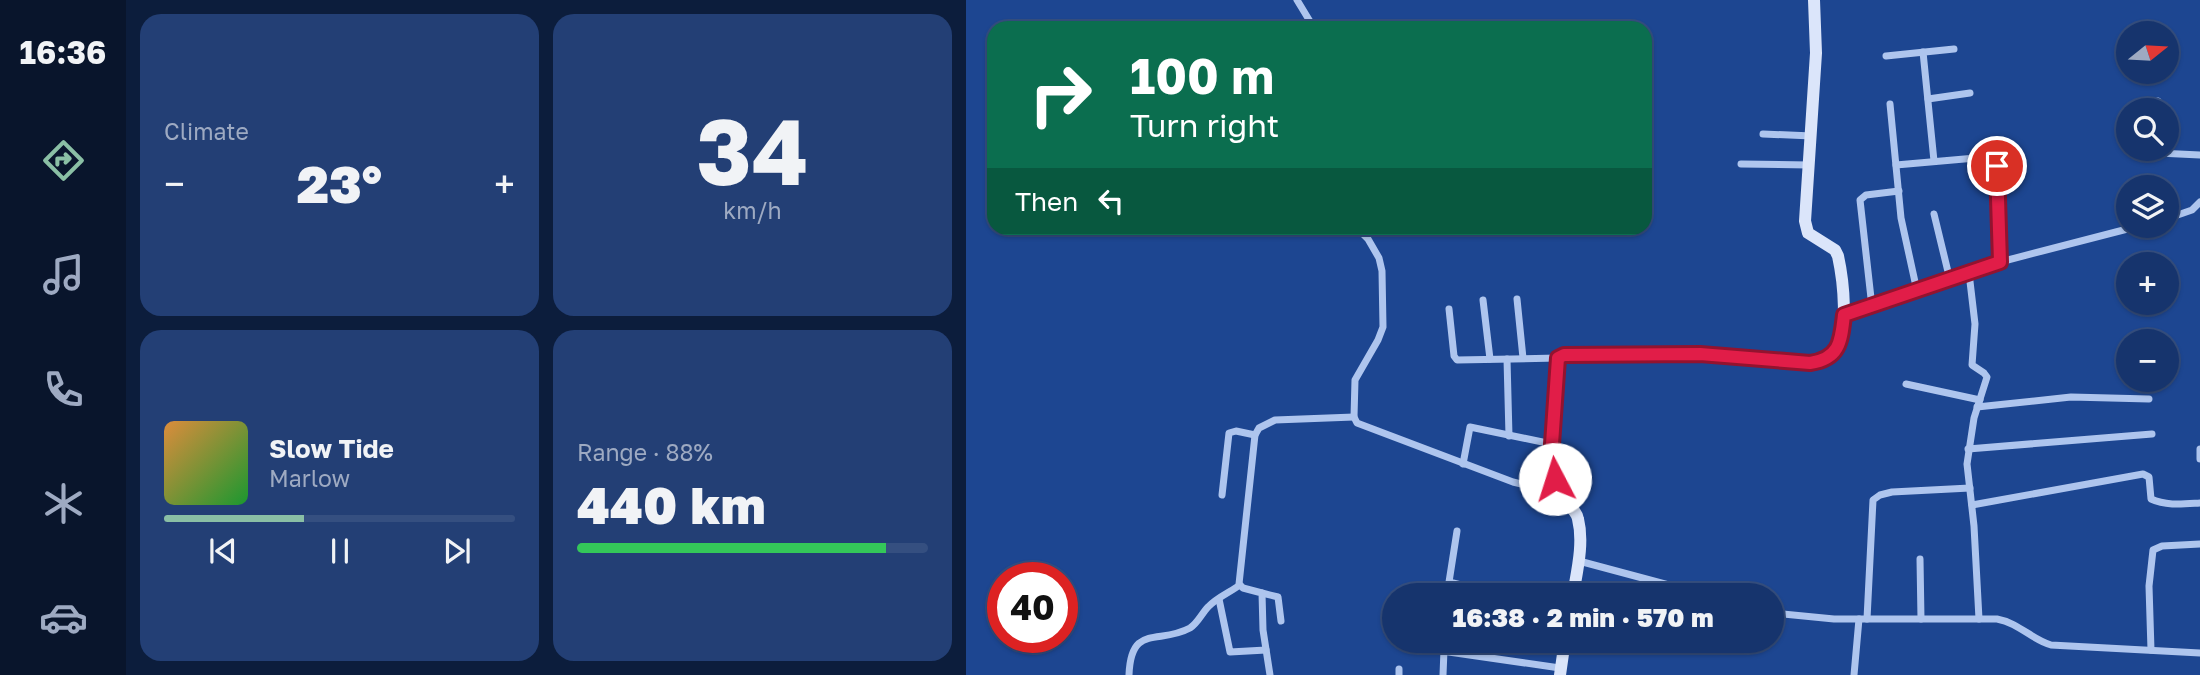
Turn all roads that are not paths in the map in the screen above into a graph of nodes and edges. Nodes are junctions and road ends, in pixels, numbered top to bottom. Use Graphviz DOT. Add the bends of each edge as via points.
graph roads {
  1 [pos="1297,0"];
  2 [pos="1814,0"];
  3 [pos="1310,21"];
  4 [pos="1954,50"];
  5 [pos="1923,52"];
  6 [pos="1886,56"];
  7 [pos="1970,93"];
  8 [pos="1928,99"];
  9 [pos="1890,104"];
  10 [pos="1763,134"];
  11 [pos="1812,136"];
  12 [pos="2179,154"];
  13 [pos="2200,155"];
  14 [pos="1934,161"];
  15 [pos="1741,164"];
  16 [pos="1809,164"];
  17 [pos="1896,165"];
  18 [pos="1899,191"];
  19 [pos="2200,202"];
  20 [pos="1934,214"];
  21 [pos="2179,214"];
  22 [pos="2116,232"];
  23 [pos="1364,235"];
  24 [pos="2000,262"];
  25 [pos="1969,273"];
  26 [pos="1950,280"];
  27 [pos="1917,291"];
  28 [pos="1517,299"];
  29 [pos="1483,300"];
  30 [pos="1872,307"];
  31 [pos="1449,309"];
  32 [pos="1844,315"];
  33 [pos="1523,358"];
  34 [pos="1558,358"];
  35 [pos="1490,359"];
  36 [pos="1507,359"];
  37 [pos="1906,384"];
  38 [pos="2149,399"];
  39 [pos="1979,403"];
  40 [pos="1354,416"];
  41 [pos="2152,434"];
  42 [pos="1255,435"];
  43 [pos="1509,436"];
  44 [pos="1552,444"];
  45 [pos="1968,449"];
  46 [pos="2200,449"];
  47 [pos="2200,459"];
  48 [pos="1463,464"];
  49 [pos="1970,488"];
  50 [pos="1558,493"];
  51 [pos="1222,495"];
  52 [pos="2200,503"];
  53 [pos="1972,505"];
  54 [pos="1457,531"];
  55 [pos="2200,544"];
  56 [pos="1920,559"];
  57 [pos="1578,561"];
  58 [pos="1453,583"];
  59 [pos="1575,583"];
  60 [pos="1661,583"];
  61 [pos="1240,585"];
  62 [pos="1262,593"];
  63 [pos="1219,599"];
  64 [pos="1784,614"];
  65 [pos="1863,619"];
  66 [pos="1921,619"];
  67 [pos="1979,619"];
  68 [pos="1281,621"];
  69 [pos="1266,650"];
  70 [pos="2151,650"];
  71 [pos="1444,653"];
  72 [pos="1466,653"];
  73 [pos="1563,653"];
  74 [pos="2200,653"];
  75 [pos="1473,654"];
  76 [pos="1560,671"];
  77 [pos="1129,675"];
  78 [pos="1270,675"];
  79 [pos="1443,675"];
  80 [pos="1854,675"];
  1 -- 3 [label="street"];
  2 -- 11 [label="street"];
  4 -- 5 [label="street"];
  5 -- 6 [label="street"];
  5 -- 8 [label="street"];
  7 -- 8 [label="street"];
  8 -- 14 [label="street"];
  9 -- 17 [label="street"];
  10 -- 11 [label="street"];
  11 -- 16 [label="street"];
  12 -- 13 [label="street"];
  14 -- 17 [label="street"];
  14 -- 24 [label="street" via="1987,157 1995,161"];
  15 -- 16 [label="street"];
  16 -- 32 [label="street" via="1805,228 1838,256"];
  17 -- 18 [label="street"];
  18 -- 27 [label="street" via="1904,240"];
  18 -- 30 [label="street" via="1866,195 1860,200"];
  19 -- 21 [label="street"];
  20 -- 26 [label="street"];
  22 -- 24 [label="street"];
  23 -- 40 [label="street" via="1382,271 1383,327 1356,374"];
  24 -- 25 [label="street"];
  25 -- 26 [label="street"];
  25 -- 39 [label="street" via="1975,324 1972,365 1987,377"];
  26 -- 27 [label="street"];
  27 -- 30 [label="street"];
  28 -- 33 [label="street"];
  29 -- 35 [label="street"];
  30 -- 32 [label="street"];
  31 -- 35 [label="street" via="1455,358"];
  32 -- 34 [label="street" via="1839,346 1818,362 1700,354"];
  33 -- 34 [label="street"];
  33 -- 36 [label="street"];
  34 -- 44 [label="street"];
  35 -- 36 [label="street"];
  36 -- 43 [label="street"];
  37 -- 39 [label="street"];
  38 -- 39 [label="street" via="2071,397"];
  39 -- 45 [label="street"];
  40 -- 42 [label="street" via="1275,420"];
  40 -- 48 [label="street" via="1359,425"];
  41 -- 45 [label="street"];
  42 -- 51 [label="street" via="1229,433"];
  42 -- 61 [label="street"];
  43 -- 44 [label="street"];
  43 -- 48 [label="street" via="1469,428"];
  44 -- 50 [label="street"];
  45 -- 49 [label="street"];
  46 -- 47 [label="street"];
  48 -- 50 [label="street"];
  49 -- 53 [label="street"];
  49 -- 65 [label="street" via="1892,492 1873,500"];
  50 -- 57 [label="street" via="1577,516"];
  52 -- 53 [label="street" via="2156,502 2151,499 2149,477 2143,474"];
  53 -- 67 [label="street"];
  54 -- 58 [label="street" via="1449,582"];
  55 -- 70 [label="street" via="2153,550"];
  56 -- 66 [label="street"];
  57 -- 59 [label="street"];
  57 -- 60 [label="street"];
  61 -- 62 [label="street"];
  61 -- 63 [label="street"];
  62 -- 68 [label="street" via="1278,597"];
  62 -- 69 [label="street"];
  63 -- 69 [label="street" via="1230,652"];
  63 -- 77 [label="street" via="1188,629 1135,647"];
  64 -- 65 [label="street"];
  65 -- 66 [label="street"];
  65 -- 80 [label="street"];
  66 -- 67 [label="street"];
  67 -- 70 [label="street" via="2010,621 2051,645"];
  69 -- 78 [label="street"];
  70 -- 74 [label="street"];
  71 -- 79 [label="street"];
  72 -- 75 [label="street"];
  73 -- 76 [label="street"];
  75 -- 76 [label="street"];
}
